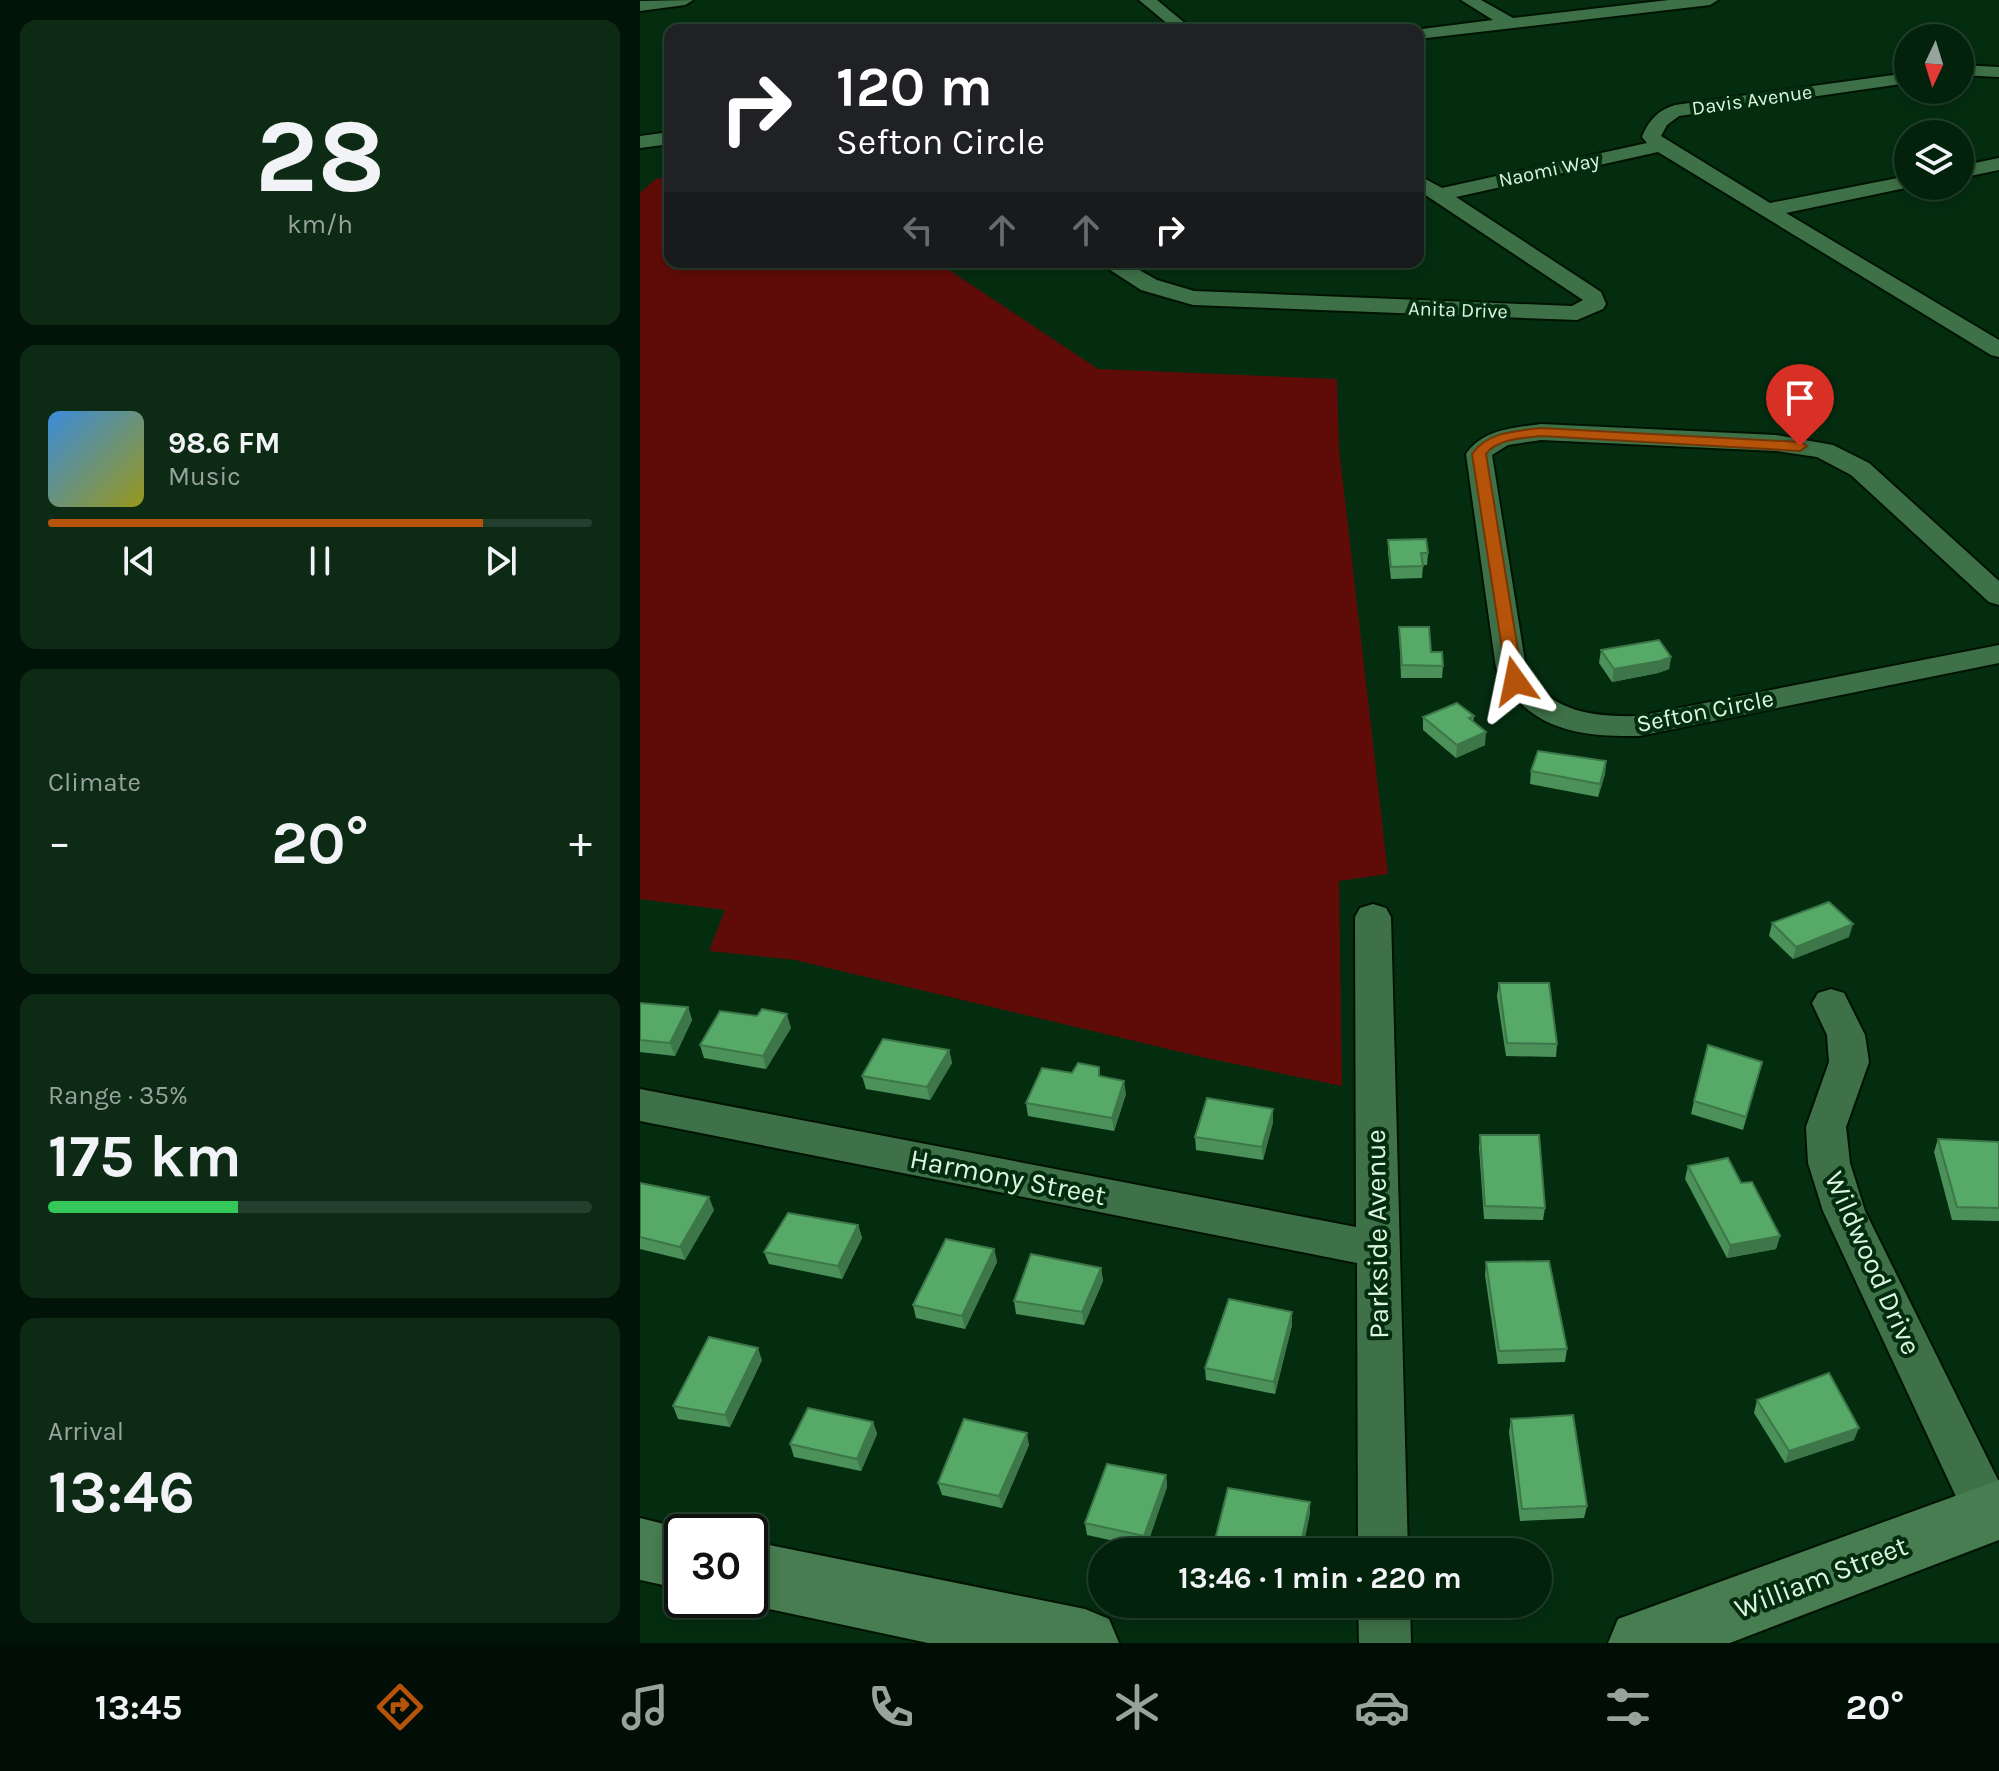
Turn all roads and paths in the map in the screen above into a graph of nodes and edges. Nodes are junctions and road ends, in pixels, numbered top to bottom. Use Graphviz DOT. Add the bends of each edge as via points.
graph roads {
  1 [pos="685,0"];
  2 [pos="1148,0"];
  3 [pos="1469,0"];
  4 [pos="1701,0"];
  5 [pos="1710,0"];
  6 [pos="640,6"];
  7 [pos="1508,22"];
  8 [pos="1178,24"];
  9 [pos="1424,33"];
  10 [pos="1974,71"];
  11 [pos="1999,72"];
  12 [pos="1894,80"];
  13 [pos="664,139"];
  14 [pos="640,142"];
  15 [pos="1661,146"];
  16 [pos="1996,166"];
  17 [pos="1974,170"];
  18 [pos="1424,185"];
  19 [pos="1894,185"];
  20 [pos="1438,195"];
  21 [pos="1768,210"];
  22 [pos="1121,268"];
  23 [pos="1999,350"];
  24 [pos="1999,596"];
  25 [pos="1999,654"];
  26 [pos="1373,917"];
  27 [pos="1831,1003"];
  28 [pos="640,1105"];
  29 [pos="1377,1249"];
  30 [pos="1994,1512"];
  31 [pos="1383,1538"];
  32 [pos="640,1549"];
  33 [pos="664,1554"];
  34 [pos="768,1578"];
  35 [pos="1384,1618"];
  36 [pos="954,1631"];
  37 [pos="1085,1643"];
  38 [pos="1385,1643"];
  39 [pos="1642,1643"];
  1 -- 6 [label="street"];
  2 -- 8 [label="street"];
  3 -- 7 [label="street"];
  4 -- 5 [label="street"];
  4 -- 7 [label="street"];
  7 -- 9 [label="street"];
  10 -- 11 [label="street"];
  12 -- 15 [label="street, Davis Avenue" via="1675,111 1654,128 1651,137"];
  13 -- 14 [label="street"];
  15 -- 20 [label="street, Naomi Way"];
  15 -- 21 [label="street"];
  16 -- 17 [label="street"];
  18 -- 20 [label="street, Anita Drive"];
  19 -- 21 [label="street"];
  20 -- 22 [label="street, Anita Drive" via="1582,289 1595,304 1558,314 1222,301 1167,292"];
  21 -- 23 [label="street"];
  24 -- 25 [label="street, Sefton Circle" via="1860,469 1824,450 1541,432 1485,445 1479,454 1511,668 1527,697 1548,713 1608,727 1639,726"];
  26 -- 29 [label="street, Parkside Avenue"];
  27 -- 30 [label="street, Wildwood Drive" via="1846,1035 1849,1062 1826,1127 1829,1163 1844,1211"];
  28 -- 29 [label="street, Harmony Street"];
  29 -- 31 [label="street, Parkside Avenue"];
  30 -- 39 [label="main road, William Street"];
  32 -- 33 [label="main road"];
  34 -- 36 [label="main road"];
  35 -- 38 [label="street"];
  36 -- 37 [label="main road"];
}
